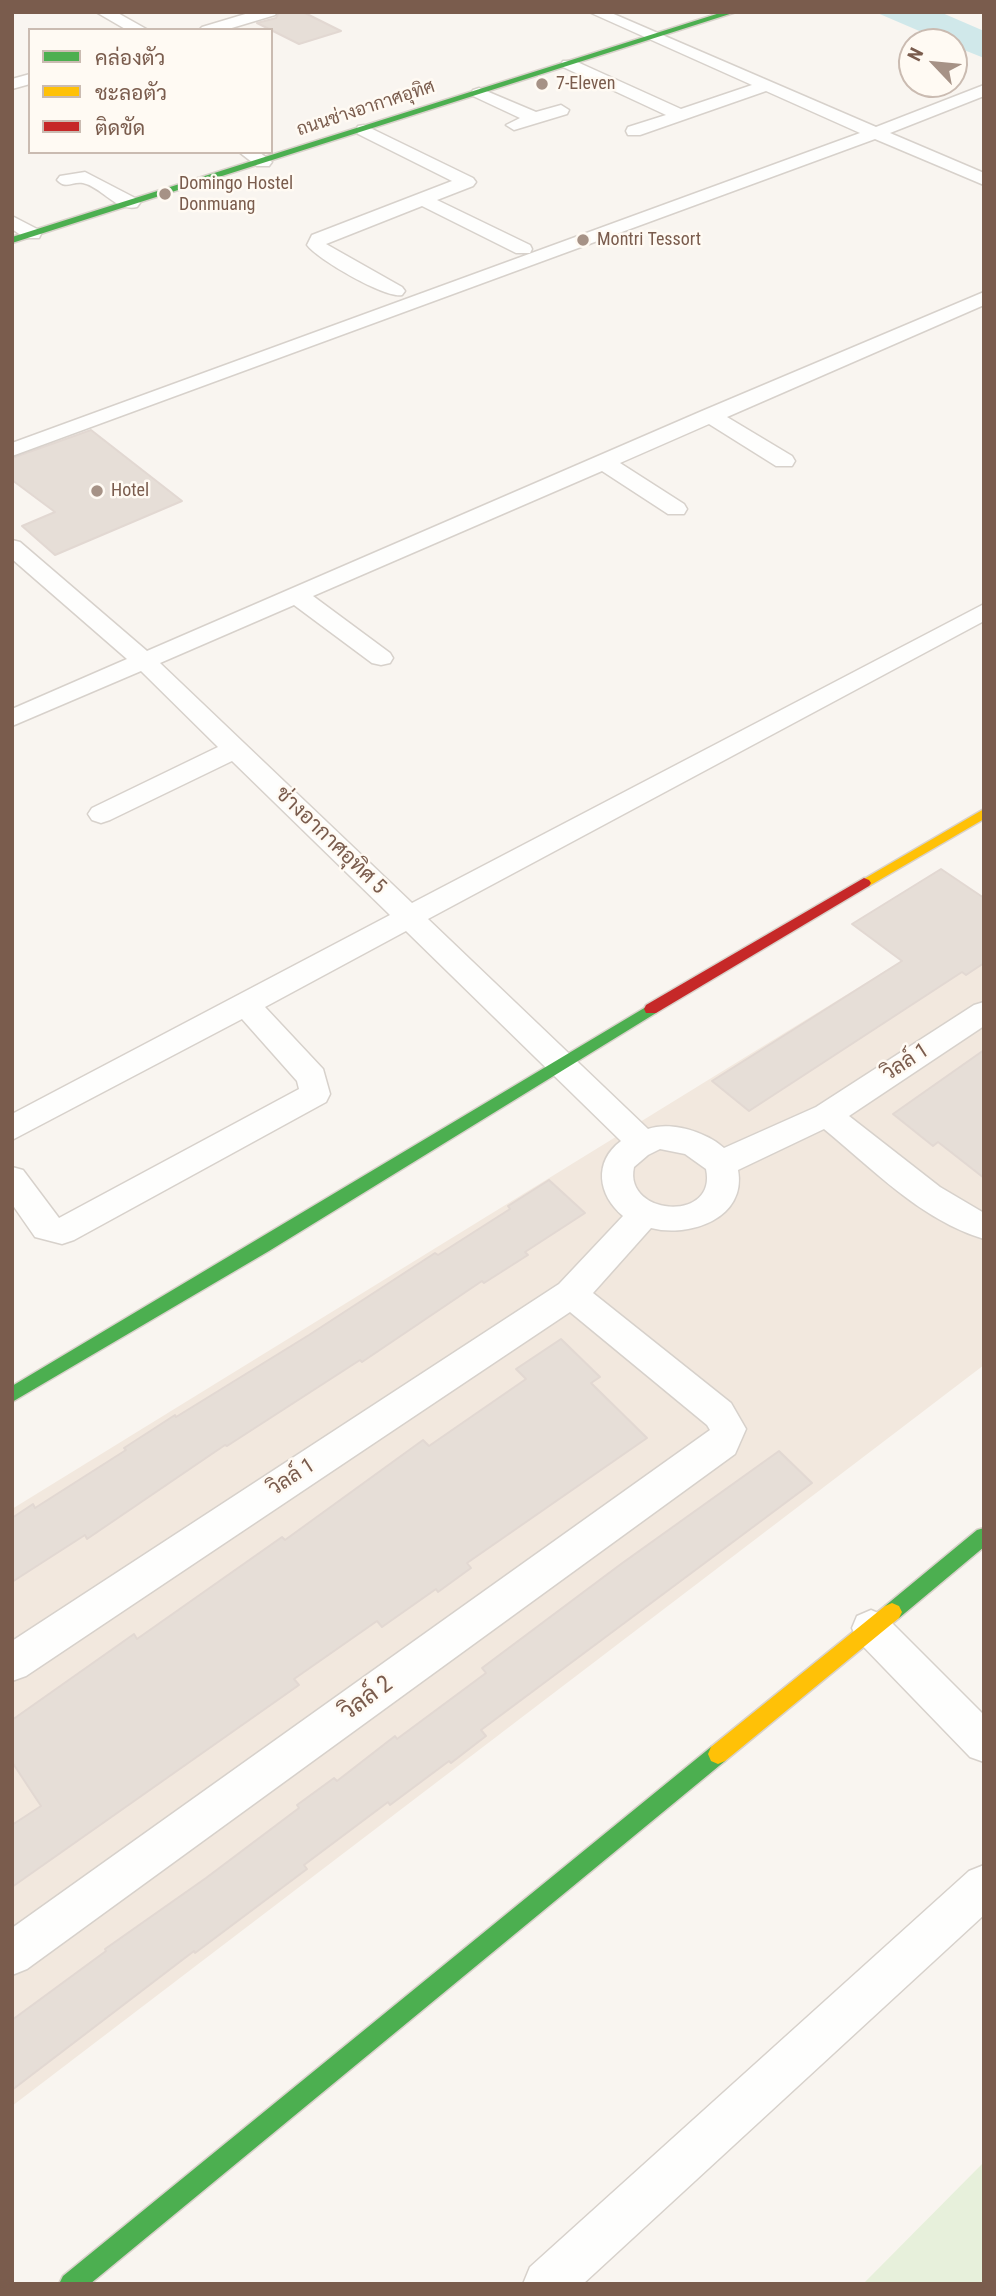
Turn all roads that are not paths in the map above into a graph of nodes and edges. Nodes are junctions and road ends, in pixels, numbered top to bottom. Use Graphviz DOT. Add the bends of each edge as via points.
graph roads {
  1 [pos="103,12"];
  2 [pos="270,12"];
  3 [pos="596,12"];
  4 [pos="732,12"];
  5 [pos="137,28"];
  6 [pos="214,28"];
  7 [pos="653,37"];
  8 [pos="569,64"];
  9 [pos="766,86"];
  10 [pos="984,90"];
  11 [pos="479,93"];
  12 [pos="561,110"];
  13 [pos="680,115"];
  14 [pos="535,118"];
  15 [pos="513,125"];
  16 [pos="364,130"];
  17 [pos="634,131"];
  18 [pos="871,132"];
  19 [pos="250,154"];
  20 [pos="263,162"];
  21 [pos="66,180"];
  22 [pos="984,180"];
  23 [pos="424,200"];
  24 [pos="131,203"];
  25 [pos="12,221"];
  26 [pos="32,234"];
  27 [pos="12,240"];
  28 [pos="523,249"];
  29 [pos="395,291"];
  30 [pos="984,298"];
  31 [pos="709,415"];
  32 [pos="12,450"];
  33 [pos="783,461"];
  34 [pos="603,462"];
  35 [pos="676,509"];
  36 [pos="12,547"];
  37 [pos="296,595"];
  38 [pos="984,611"];
  39 [pos="381,659"];
  40 [pos="144,661"];
  41 [pos="12,718"];
  42 [pos="236,749"];
  43 [pos="984,813"];
  44 [pos="101,814"];
  45 [pos="409,917"];
  46 [pos="245,1004"];
  47 [pos="984,1012"];
  48 [pos="560,1062"];
  49 [pos="827,1115"];
  50 [pos="12,1128"];
  51 [pos="642,1142"];
  52 [pos="720,1166"];
  53 [pos="12,1179"];
  54 [pos="645,1214"];
  55 [pos="984,1226"];
  56 [pos="571,1294"];
  57 [pos="12,1395"];
  58 [pos="984,1536"];
  59 [pos="871,1628"];
  60 [pos="12,1662"];
  61 [pos="984,1743"];
  62 [pos="984,1886"];
  63 [pos="12,1954"];
  64 [pos="71,2284"];
  65 [pos="547,2284"];
  1 -- 5 [label="street"];
  2 -- 6 [label="street"];
  3 -- 7 [label="street"];
  4 -- 7 [label="street, ถนนช่างอากาศอุทิศ"];
  7 -- 8 [label="street, ถนนช่างอากาศอุทิศ"];
  7 -- 9 [label="street"];
  8 -- 11 [label="street, ถนนช่างอากาศอุทิศ"];
  8 -- 13 [label="street"];
  9 -- 13 [label="street"];
  9 -- 18 [label="street"];
  10 -- 18 [label="street"];
  11 -- 14 [label="street"];
  11 -- 16 [label="street, ถนนช่างอากาศอุทิศ"];
  12 -- 14 [label="street"];
  13 -- 17 [label="street"];
  14 -- 15 [label="street"];
  16 -- 20 [label="street, ถนนช่างอากาศอุทิศ"];
  16 -- 23 [label="street" via="467,182"];
  18 -- 22 [label="street"];
  18 -- 32 [label="street"];
  19 -- 20 [label="street"];
  20 -- 24 [label="street, ถนนช่างอากาศอุทิศ"];
  21 -- 24 [label="street" via="85,177"];
  23 -- 28 [label="street"];
  23 -- 29 [label="street" via="319,239 316,245"];
  24 -- 26 [label="street, ถนนช่างอากาศอุทิศ"];
  25 -- 26 [label="street"];
  26 -- 27 [label="street, ถนนช่างอากาศอุทิศ"];
  30 -- 31 [label="street"];
  31 -- 33 [label="street"];
  31 -- 34 [label="street"];
  34 -- 35 [label="street"];
  34 -- 37 [label="street"];
  36 -- 40 [label="street, ช่างอากาศอุทิศ 5"];
  37 -- 39 [label="street"];
  37 -- 40 [label="street"];
  38 -- 45 [label="street"];
  40 -- 41 [label="street"];
  40 -- 42 [label="street, ช่างอากาศอุทิศ 5"];
  42 -- 44 [label="street"];
  42 -- 45 [label="street, ช่างอากาศอุทิศ 5"];
  43 -- 48 [label="street"];
  45 -- 46 [label="street"];
  45 -- 48 [label="street, ช่างอากาศอุทิศ 5"];
  46 -- 50 [label="street"];
  46 -- 53 [label="street" via="312,1077 315,1094 62,1231 47,1228"];
  47 -- 49 [label="street, วิลล์ 1"];
  48 -- 51 [label="street, ช่างอากาศอุทิศ 5"];
  48 -- 57 [label="street"];
  49 -- 52 [label="street, วิลล์ 1"];
  49 -- 55 [label="street" via="950,1213"];
  51 -- 52 [label="street" via="678,1138 703,1148"];
  51 -- 54 [label="street" via="618,1163 616,1178 620,1192"];
  52 -- 54 [label="street" via="719,1197 706,1210 687,1218"];
  54 -- 56 [label="street, วิลล์ 1"];
  56 -- 60 [label="street, วิลล์ 1"];
  56 -- 63 [label="street, วิลล์ 2" via="719,1414 727,1429 722,1443"];
  58 -- 59 [label="street"];
  59 -- 61 [label="street"];
  59 -- 64 [label="street"];
  62 -- 65 [label="street"];
}
